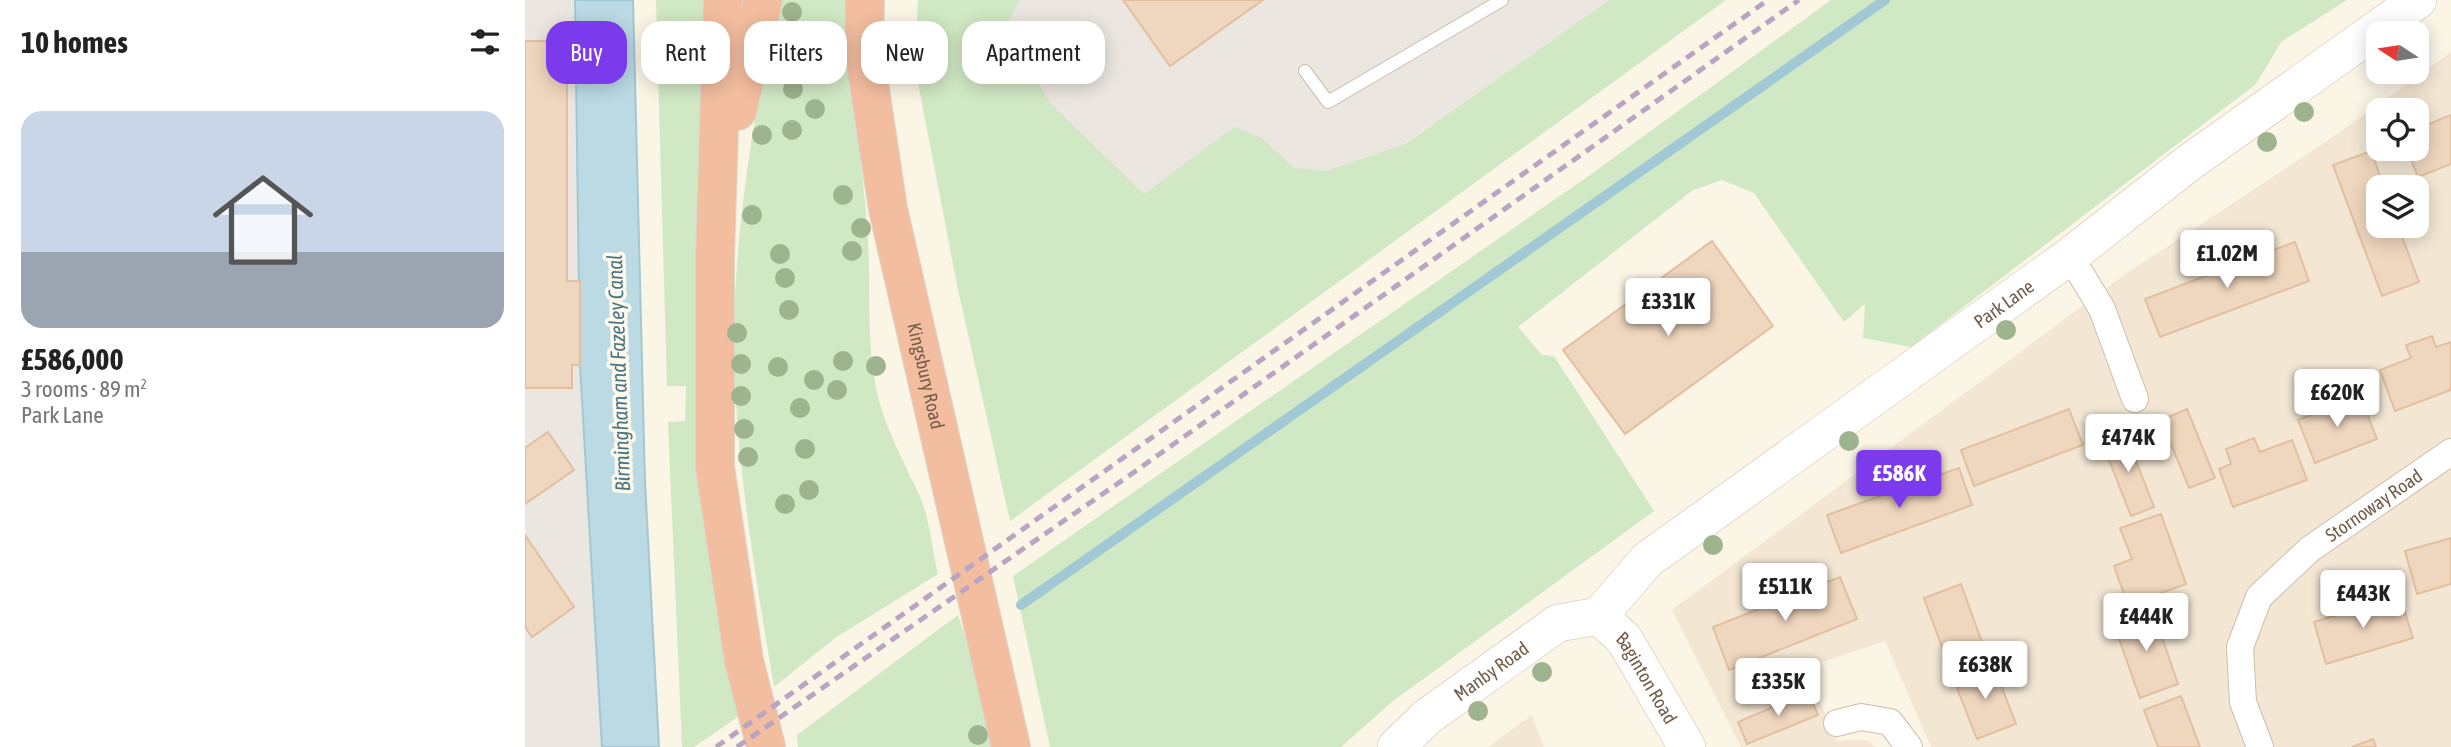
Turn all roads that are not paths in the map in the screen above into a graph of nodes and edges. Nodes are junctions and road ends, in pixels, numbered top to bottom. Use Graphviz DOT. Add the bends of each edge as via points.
graph roads {
  1 [pos="723,0"];
  2 [pos="763,0"];
  3 [pos="865,0"];
  4 [pos="1502,0"];
  5 [pos="2418,0"];
  6 [pos="1305,71"];
  7 [pos="719,188"];
  8 [pos="2070,256"];
  9 [pos="2135,399"];
  10 [pos="2451,452"];
  11 [pos="1599,616"];
  12 [pos="1837,723"];
  13 [pos="767,747"];
  14 [pos="1011,747"];
  15 [pos="1395,747"];
  16 [pos="1687,747"];
  17 [pos="1909,747"];
  18 [pos="2260,747"];
  1 -- 7 [label="highway"];
  2 -- 7 [label="highway"];
  3 -- 14 [label="highway, Kingsbury Road" via="864,50 888,209"];
  4 -- 6 [label="lane" via="1328,102"];
  5 -- 8 [label="street, Park Lane" via="2190,162"];
  7 -- 13 [label="highway" via="715,467 744,661"];
  8 -- 9 [label="street" via="2102,309"];
  8 -- 11 [label="street, Park Lane" via="1647,560"];
  10 -- 18 [label="street, Stornoway Road" via="2310,549 2259,597 2241,647 2243,702"];
  11 -- 15 [label="street, Manby Road" via="1557,623 1427,717"];
  11 -- 16 [label="street, Baginton Road" via="1624,639"];
  12 -- 17 [label="street" via="1861,717 1890,722"];
}
